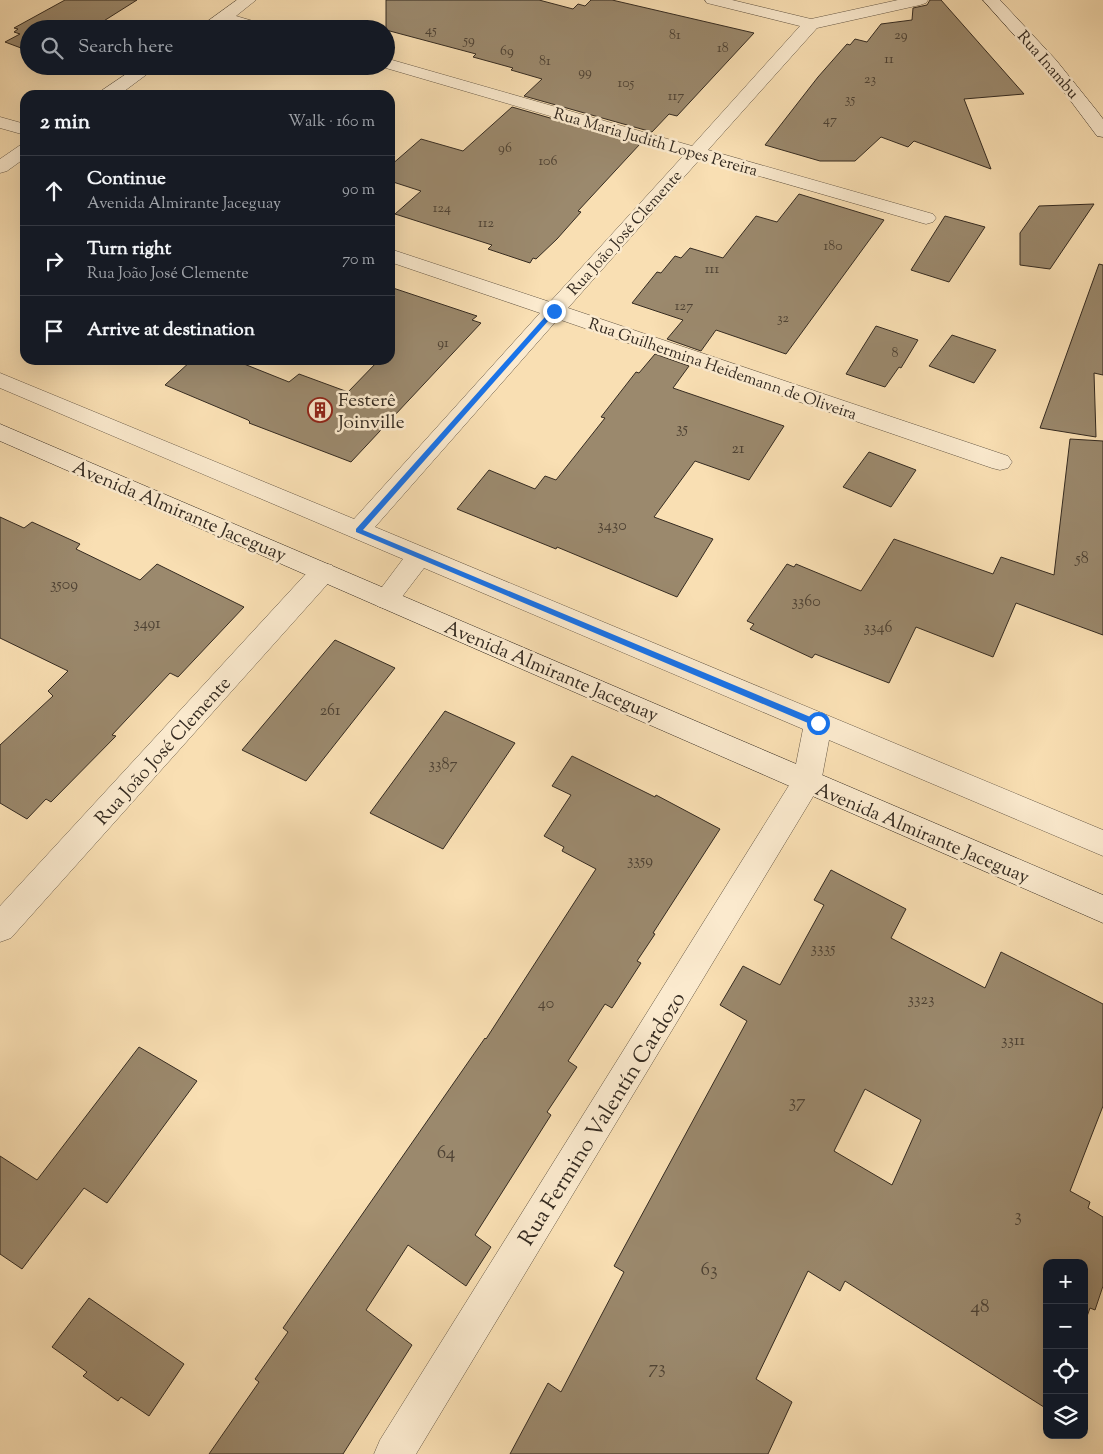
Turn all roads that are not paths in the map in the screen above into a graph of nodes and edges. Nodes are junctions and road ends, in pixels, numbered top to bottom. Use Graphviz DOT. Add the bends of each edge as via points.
graph roads {
  1 [pos="248,0"];
  2 [pos="713,0"];
  3 [pos="920,0"];
  4 [pos="991,0"];
  5 [pos="223,17"];
  6 [pos="219,20"];
  7 [pos="233,20"];
  8 [pos="811,24"];
  9 [pos="395,67"];
  10 [pos="137,75"];
  11 [pos="114,90"];
  12 [pos="0,122"];
  13 [pos="20,128"];
  14 [pos="1103,132"];
  15 [pos="695,152"];
  16 [pos="20,153"];
  17 [pos="0,167"];
  18 [pos="926,218"];
  19 [pos="395,257"];
  20 [pos="554,311"];
  21 [pos="0,380"];
  22 [pos="0,432"];
  23 [pos="1000,462"];
  24 [pos="358,530"];
  25 [pos="420,556"];
  26 [pos="323,572"];
  27 [pos="386,599"];
  28 [pos="818,723"];
  29 [pos="807,782"];
  30 [pos="1103,843"];
  31 [pos="1103,909"];
  32 [pos="5,914"];
  33 [pos="394,1454"];
  1 -- 5 [label="street"];
  2 -- 8 [label="street"];
  3 -- 8 [label="street"];
  4 -- 14 [label="street, Rua Inambu" via="1063,80"];
  5 -- 6 [label="street"];
  5 -- 7 [label="street"];
  8 -- 15 [label="street, Rua João José Clemente"];
  9 -- 15 [label="street, Rua Maria Judith Lopes Pereira"];
  10 -- 11 [label="street"];
  12 -- 13 [label="street"];
  15 -- 18 [label="street, Rua Maria Judith Lopes Pereira"];
  15 -- 20 [label="street, Rua João José Clemente"];
  16 -- 17 [label="street"];
  19 -- 20 [label="street, Rua Guilhermina Heidemann de Oliveira"];
  20 -- 23 [label="street, Rua Guilhermina Heidemann de Oliveira"];
  20 -- 24 [label="street, Rua João José Clemente"];
  21 -- 24 [label="street"];
  22 -- 26 [label="street, Avenida Almirante Jaceguay"];
  24 -- 25 [label="street"];
  25 -- 27 [label="street"];
  25 -- 28 [label="street"];
  26 -- 27 [label="street, Avenida Almirante Jaceguay"];
  26 -- 32 [label="street, Rua João José Clemente"];
  27 -- 29 [label="street, Avenida Almirante Jaceguay"];
  28 -- 29 [label="street"];
  28 -- 30 [label="street"];
  29 -- 31 [label="street, Avenida Almirante Jaceguay"];
  29 -- 33 [label="street, Rua Fermino Valentín Cardozo"];
}
